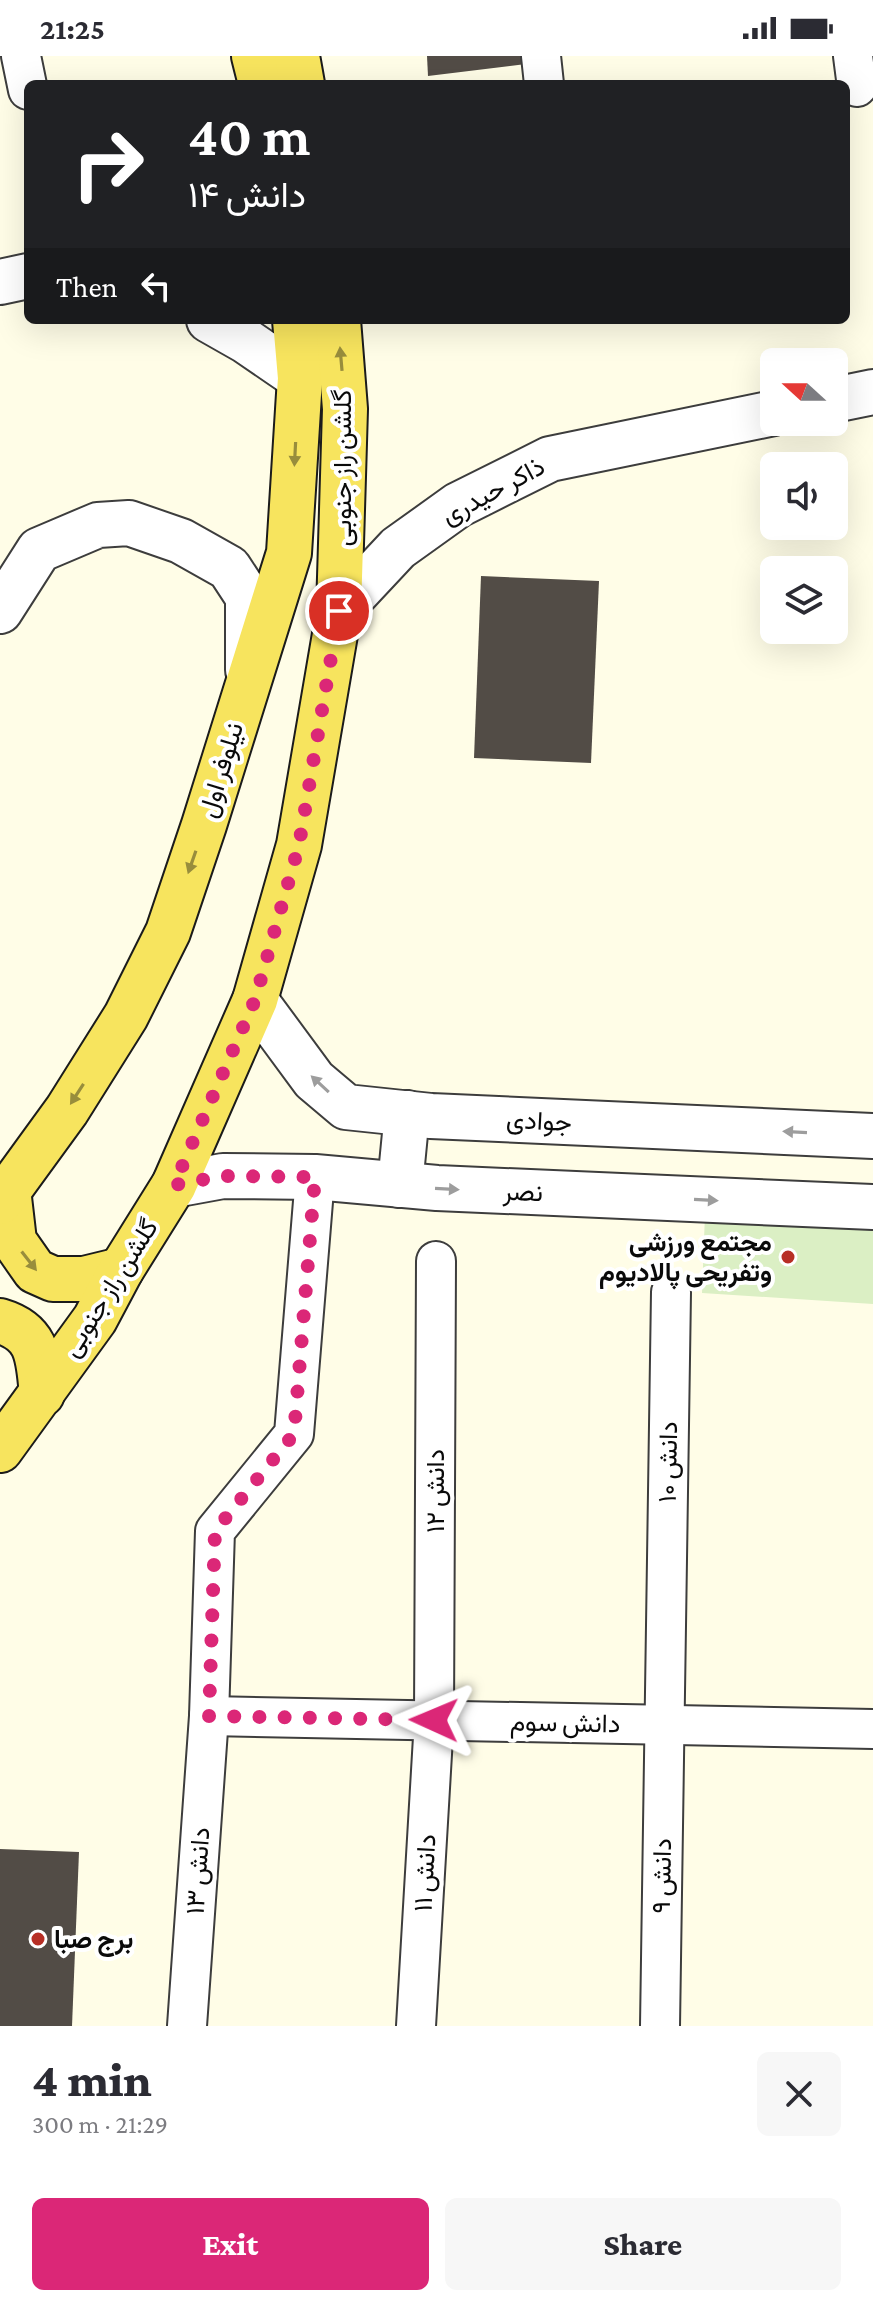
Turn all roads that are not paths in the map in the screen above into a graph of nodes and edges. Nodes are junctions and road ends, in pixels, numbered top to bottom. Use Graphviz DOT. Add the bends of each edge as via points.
graph roads {
  1 [pos="21,56"];
  2 [pos="254,56"];
  3 [pos="297,56"];
  4 [pos="541,56"];
  5 [pos="26,80"];
  6 [pos="260,80"];
  7 [pos="301,80"];
  8 [pos="544,80"];
  9 [pos="24,277"];
  10 [pos="0,282"];
  11 [pos="216,324"];
  12 [pos="295,324"];
  13 [pos="338,324"];
  14 [pos="300,378"];
  15 [pos="873,392"];
  16 [pos="848,397"];
  17 [pos="760,416"];
  18 [pos="0,611"];
  19 [pos="339,611"];
  20 [pos="249,680"];
  21 [pos="255,1000"];
  22 [pos="407,1113"];
  23 [pos="873,1136"];
  24 [pos="315,1177"];
  25 [pos="174,1185"];
  26 [pos="400,1185"];
  27 [pos="4,1196"];
  28 [pos="873,1207"];
  29 [pos="436,1261"];
  30 [pos="121,1270"];
  31 [pos="671,1292"];
  32 [pos="0,1321"];
  33 [pos="42,1394"];
  34 [pos="0,1450"];
  35 [pos="209,1716"];
  36 [pos="434,1720"];
  37 [pos="664,1725"];
  38 [pos="873,1729"];
  39 [pos="187,2026"];
  40 [pos="416,2026"];
  41 [pos="660,2026"];
  1 -- 5 [label="street"];
  2 -- 6 [label="main road"];
  3 -- 7 [label="main road"];
  4 -- 8 [label="street"];
  9 -- 10 [label="street"];
  11 -- 14 [label="street"];
  12 -- 14 [label="main road, گلشن راز جنوبی"];
  19 -- 13 [label="main road, گلشن راز جنوبی, one-way" via="345,409"];
  14 -- 20 [label="main road, گلشن راز جنوبی, one-way" via="289,553"];
  15 -- 16 [label="street"];
  17 -- 19 [label="street, ذاکر حیدری" via="550,459 458,505 410,539"];
  18 -- 20 [label="street, نیلوفر اول" via="39,550 98,525 129,523 181,541 229,568 248,597"];
  19 -- 21 [label="main road, گلشن راز جنوبی" via="299,845"];
  20 -- 27 [label="main road, نیلوفر اول, one-way" via="168,932 126,1016"];
  22 -- 21 [label="street, جوادی, one-way" via="346,1107 314,1080"];
  21 -- 25 [label="main road, گلشن راز جنوبی"];
  23 -- 22 [label="street, جوادی, one-way"];
  22 -- 26 [label="street"];
  24 -- 25 [label="street, نصر" via="223,1176"];
  24 -- 26 [label="street, نصر"];
  24 -- 35 [label="street, دانش ۱۳" via="294,1434 215,1531"];
  25 -- 30 [label="main road, گلشن راز جنوبی"];
  26 -- 28 [label="street, نصر, one-way"];
  27 -- 30 [label="main road, one-way" via="14,1241 35,1271 53,1279 84,1279"];
  29 -- 36 [label="street, دانش ۱۲"];
  30 -- 33 [label="main road, گلشن راز جنوبی" via="95,1319"];
  31 -- 37 [label="street, دانش ۱۰"];
  32 -- 33 [label="main road" via="28,1336 37,1351"];
  33 -- 34 [label="main road, گلشن راز جنوبی"];
  35 -- 36 [label="street, دانش سوم"];
  35 -- 39 [label="street, دانش ۱۳"];
  36 -- 37 [label="street, دانش سوم"];
  36 -- 40 [label="street, دانش ۱۱"];
  37 -- 38 [label="street, دانش سوم"];
  37 -- 41 [label="street, دانش ۹"];
}
